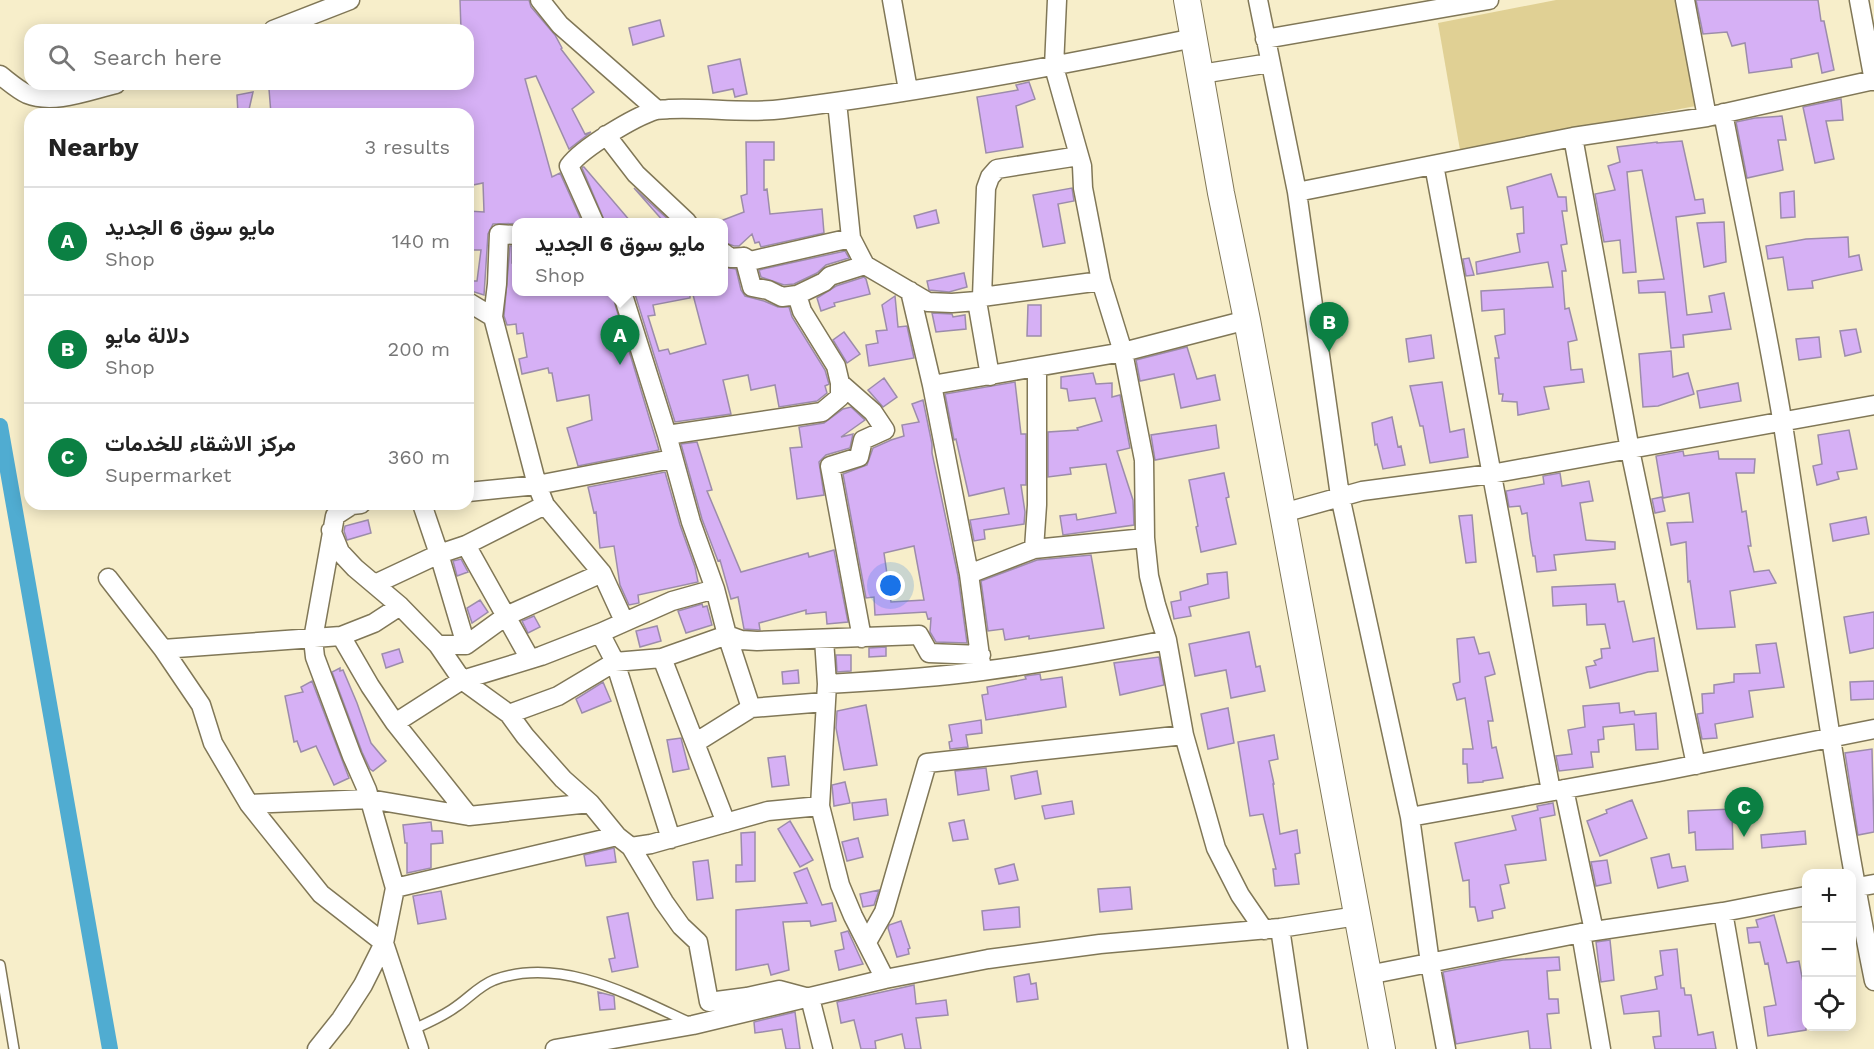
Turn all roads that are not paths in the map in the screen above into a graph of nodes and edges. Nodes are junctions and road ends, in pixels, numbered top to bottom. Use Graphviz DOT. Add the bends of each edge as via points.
graph roads {
  1 [pos="350,0"];
  2 [pos="540,0"];
  3 [pos="892,0"];
  4 [pos="1057,0"];
  5 [pos="1187,0"];
  6 [pos="1258,0"];
  7 [pos="1489,0"];
  8 [pos="1685,0"];
  9 [pos="1859,0"];
  10 [pos="1408,7"];
  11 [pos="288,24"];
  12 [pos="1194,38"];
  13 [pos="1265,39"];
  14 [pos="1270,63"];
  15 [pos="1054,67"];
  16 [pos="0,75"];
  17 [pos="1201,75"];
  18 [pos="1874,80"];
  19 [pos="91,90"];
  20 [pos="908,90"];
  21 [pos="837,102"];
  22 [pos="657,110"];
  23 [pos="1715,115"];
  24 [pos="606,135"];
  25 [pos="1573,137"];
  26 [pos="1079,156"];
  27 [pos="1434,165"];
  28 [pos="1297,192"];
  29 [pos="592,218"];
  30 [pos="683,218"];
  31 [pos="512,235"];
  32 [pos="851,238"];
  33 [pos="728,257"];
  34 [pos="744,257"];
  35 [pos="865,266"];
  36 [pos="1101,281"];
  37 [pos="910,291"];
  38 [pos="797,295"];
  39 [pos="624,296"];
  40 [pos="979,299"];
  41 [pos="474,306"];
  42 [pos="493,317"];
  43 [pos="1247,320"];
  44 [pos="1123,352"];
  45 [pos="1037,368"];
  46 [pos="990,376"];
  47 [pos="840,383"];
  48 [pos="932,385"];
  49 [pos="1874,405"];
  50 [pos="1783,422"];
  51 [pos="667,435"];
  52 [pos="1630,450"];
  53 [pos="672,459"];
  54 [pos="1491,474"];
  55 [pos="537,486"];
  56 [pos="474,491"];
  57 [pos="1340,496"];
  58 [pos="545,505"];
  59 [pos="344,510"];
  60 [pos="424,510"];
  61 [pos="1283,513"];
  62 [pos="331,530"];
  63 [pos="1145,538"];
  64 [pos="466,545"];
  65 [pos="1034,549"];
  66 [pos="439,554"];
  67 [pos="602,573"];
  68 [pos="969,574"];
  69 [pos="108,578"];
  70 [pos="375,584"];
  71 [pos="715,589"];
  72 [pos="400,606"];
  73 [pos="506,616"];
  74 [pos="624,621"];
  75 [pos="600,633"];
  76 [pos="727,634"];
  77 [pos="342,636"];
  78 [pos="313,639"];
  79 [pos="824,639"];
  80 [pos="862,639"];
  81 [pos="1167,640"];
  82 [pos="438,645"];
  83 [pos="466,645"];
  84 [pos="163,649"];
  85 [pos="662,658"];
  86 [pos="530,659"];
  87 [pos="615,662"];
  88 [pos="982,663"];
  89 [pos="462,680"];
  90 [pos="826,693"];
  91 [pos="751,708"];
  92 [pos="509,714"];
  93 [pos="395,723"];
  94 [pos="1874,729"];
  95 [pos="1184,735"];
  96 [pos="1830,738"];
  97 [pos="695,743"];
  98 [pos="1696,765"];
  99 [pos="1558,790"];
  100 [pos="369,799"];
  101 [pos="590,803"];
  102 [pos="249,804"];
  103 [pos="820,806"];
  104 [pos="469,816"];
  105 [pos="1410,817"];
  106 [pos="726,823"];
  107 [pos="671,839"];
  108 [pos="624,841"];
  109 [pos="1850,869"];
  110 [pos="1874,884"];
  111 [pos="1856,887"];
  112 [pos="395,888"];
  113 [pos="1802,897"];
  114 [pos="1856,901"];
  115 [pos="1723,912"];
  116 [pos="1357,916"];
  117 [pos="1272,929"];
  118 [pos="1588,932"];
  119 [pos="867,942"];
  120 [pos="384,944"];
  121 [pos="1430,963"];
  122 [pos="0,965"];
  123 [pos="1368,975"];
  124 [pos="1,976"];
  125 [pos="885,979"];
  126 [pos="1874,981"];
  127 [pos="810,998"];
  128 [pos="693,1025"];
  129 [pos="412,1030"];
  130 [pos="14,1049"];
  131 [pos="317,1049"];
  132 [pos="419,1049"];
  133 [pos="555,1049"];
  134 [pos="823,1049"];
  135 [pos="1298,1049"];
  136 [pos="1382,1049"];
  137 [pos="1446,1049"];
  138 [pos="1601,1049"];
  139 [pos="1747,1049"];
  1 -- 11 [label="street"];
  2 -- 22 [label="street" via="560,25"];
  3 -- 20 [label="street"];
  4 -- 15 [label="street"];
  5 -- 12 [label="street"];
  6 -- 13 [label="street"];
  7 -- 10 [label="street"];
  8 -- 23 [label="street"];
  9 -- 18 [label="street"];
  10 -- 13 [label="street"];
  12 -- 15 [label="street"];
  12 -- 17 [label="street"];
  13 -- 14 [label="street"];
  14 -- 17 [label="street"];
  14 -- 28 [label="street"];
  15 -- 20 [label="street"];
  15 -- 26 [label="street"];
  16 -- 19 [label="street" via="27,94 45,98"];
  17 -- 43 [label="street"];
  18 -- 23 [label="street"];
  20 -- 21 [label="street"];
  21 -- 22 [label="street" via="772,111 687,107"];
  21 -- 32 [label="street"];
  22 -- 24 [label="street"];
  23 -- 25 [label="street"];
  23 -- 50 [label="street"];
  24 -- 29 [label="street" via="569,166"];
  24 -- 30 [label="street" via="636,174"];
  25 -- 27 [label="street"];
  25 -- 52 [label="street"];
  26 -- 36 [label="street"];
  26 -- 40 [label="street" via="997,169 990,177"];
  27 -- 28 [label="street"];
  27 -- 54 [label="street"];
  28 -- 57 [label="street"];
  31 -- 42 [label="street" via="499,234"];
  32 -- 34 [label="street" via="750,261"];
  32 -- 35 [label="street"];
  33 -- 34 [label="street"];
  34 -- 38 [label="street" via="752,287 782,297"];
  35 -- 37 [label="street"];
  35 -- 38 [label="street" via="830,276"];
  36 -- 40 [label="street"];
  36 -- 44 [label="street"];
  37 -- 40 [label="street" via="928,302"];
  37 -- 48 [label="street"];
  38 -- 47 [label="street" via="802,311 836,366"];
  39 -- 51 [label="street"];
  40 -- 46 [label="street"];
  41 -- 42 [label="street"];
  42 -- 55 [label="street"];
  43 -- 44 [label="street"];
  43 -- 61 [label="street"];
  44 -- 45 [label="street"];
  44 -- 63 [label="street" via="1144,460"];
  45 -- 46 [label="street"];
  45 -- 65 [label="street"];
  46 -- 48 [label="street"];
  47 -- 51 [label="street" via="840,397 822,412"];
  47 -- 80 [label="street" via="873,412 885,430 863,440 859,457 830,466"];
  48 -- 68 [label="street"];
  49 -- 50 [label="street"];
  50 -- 52 [label="street"];
  50 -- 96 [label="street"];
  51 -- 53 [label="street"];
  52 -- 54 [label="street"];
  52 -- 98 [label="street"];
  53 -- 55 [label="street"];
  53 -- 71 [label="street"];
  54 -- 57 [label="street"];
  54 -- 99 [label="street"];
  55 -- 56 [label="street"];
  55 -- 58 [label="street"];
  57 -- 61 [label="street"];
  57 -- 105 [label="street"];
  58 -- 64 [label="street"];
  58 -- 67 [label="street"];
  59 -- 62 [label="street" via="334,516"];
  60 -- 66 [label="street"];
  61 -- 116 [label="street"];
  62 -- 70 [label="street" via="340,552"];
  62 -- 78 [label="street"];
  63 -- 65 [label="street"];
  63 -- 81 [label="street" via="1149,576"];
  64 -- 66 [label="street"];
  64 -- 73 [label="street"];
  65 -- 68 [label="street"];
  66 -- 70 [label="street"];
  66 -- 83 [label="street"];
  67 -- 73 [label="street"];
  67 -- 74 [label="street"];
  68 -- 88 [label="street"];
  69 -- 84 [label="street"];
  70 -- 72 [label="street"];
  71 -- 74 [label="street"];
  71 -- 76 [label="street"];
  72 -- 77 [label="street" via="374,623"];
  72 -- 82 [label="street"];
  73 -- 83 [label="street"];
  73 -- 86 [label="street"];
  74 -- 75 [label="street"];
  75 -- 86 [label="street"];
  75 -- 87 [label="street"];
  76 -- 79 [label="street" via="757,641"];
  76 -- 85 [label="street"];
  76 -- 91 [label="street"];
  77 -- 78 [label="street"];
  77 -- 93 [label="street"];
  78 -- 84 [label="street"];
  78 -- 100 [label="street" via="315,657"];
  79 -- 80 [label="street"];
  79 -- 90 [label="street"];
  80 -- 88 [label="street" via="919,635 930,652"];
  81 -- 88 [label="street" via="1080,657"];
  81 -- 95 [label="street"];
  82 -- 83 [label="street"];
  82 -- 89 [label="street"];
  84 -- 102 [label="street" via="201,705 213,743"];
  85 -- 87 [label="street"];
  85 -- 97 [label="street"];
  86 -- 89 [label="street"];
  87 -- 92 [label="street" via="558,696"];
  87 -- 107 [label="street"];
  88 -- 90 [label="street"];
  89 -- 92 [label="street"];
  89 -- 93 [label="street"];
  90 -- 91 [label="street"];
  90 -- 103 [label="street"];
  91 -- 97 [label="street"];
  92 -- 101 [label="street" via="563,779"];
  93 -- 104 [label="street"];
  94 -- 96 [label="street"];
  95 -- 117 [label="street" via="1216,848 1240,896"];
  95 -- 119 [label="street" via="927,764 884,912"];
  96 -- 98 [label="street"];
  96 -- 109 [label="street"];
  97 -- 106 [label="street"];
  98 -- 99 [label="street"];
  99 -- 105 [label="street"];
  99 -- 118 [label="street"];
  100 -- 102 [label="street"];
  100 -- 104 [label="street"];
  100 -- 112 [label="street"];
  101 -- 104 [label="street"];
  101 -- 108 [label="street"];
  102 -- 120 [label="street" via="321,894"];
  103 -- 106 [label="street" via="768,811"];
  103 -- 119 [label="street" via="840,885"];
  105 -- 121 [label="street"];
  106 -- 107 [label="street"];
  107 -- 108 [label="street"];
  108 -- 112 [label="street"];
  108 -- 127 [label="street" via="681,926 698,942 709,1002 779,990"];
  110 -- 111 [label="street"];
  112 -- 120 [label="street"];
  113 -- 115 [label="street"];
  114 -- 126 [label="street"];
  115 -- 118 [label="street"];
  115 -- 139 [label="street"];
  116 -- 117 [label="street"];
  116 -- 123 [label="street"];
  117 -- 125 [label="street" via="1100,944 988,959"];
  117 -- 135 [label="street"];
  118 -- 121 [label="street"];
  118 -- 138 [label="street"];
  119 -- 125 [label="street"];
  120 -- 129 [label="street"];
  120 -- 131 [label="street" via="363,985"];
  121 -- 123 [label="street"];
  121 -- 137 [label="street"];
  122 -- 124 [label="lane"];
  123 -- 136 [label="street"];
  124 -- 130 [label="lane"];
  125 -- 127 [label="street"];
  127 -- 128 [label="street"];
  127 -- 134 [label="street"];
  128 -- 129 [label="lane" via="618,990 549,973 495,980 479,987 455,1008"];
  128 -- 133 [label="street"];
  129 -- 132 [label="street"];
}
